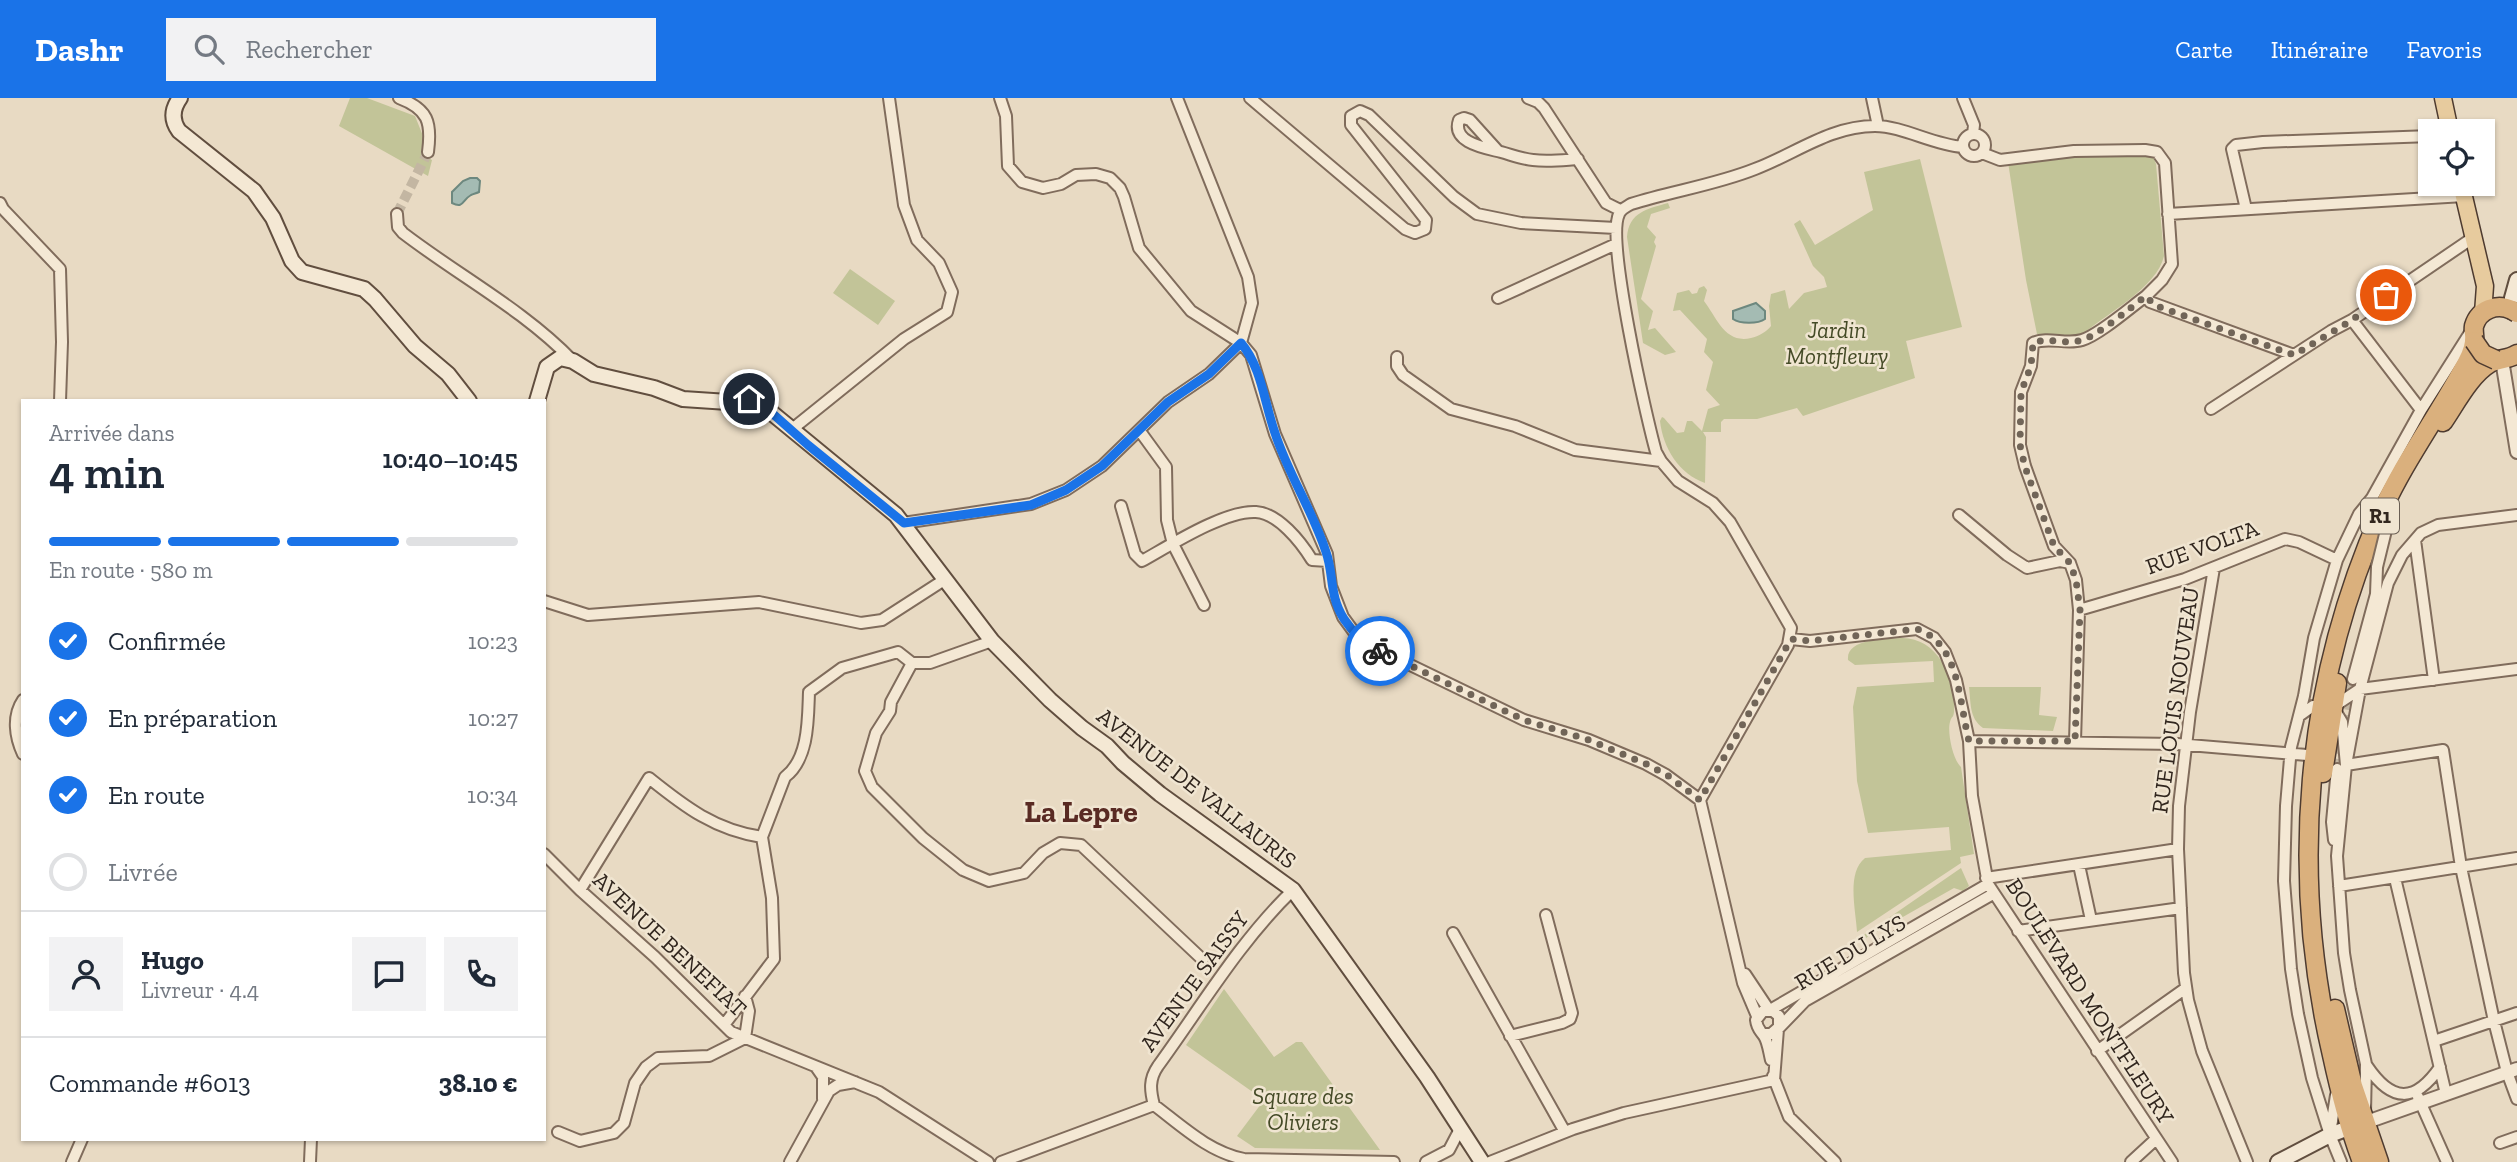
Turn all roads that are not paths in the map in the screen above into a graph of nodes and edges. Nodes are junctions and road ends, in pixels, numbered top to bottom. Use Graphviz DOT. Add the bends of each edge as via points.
graph roads {
  1 [pos="180,98"];
  2 [pos="399,98"];
  3 [pos="889,98"];
  4 [pos="1000,98"];
  5 [pos="1177,98"];
  6 [pos="1250,98"];
  7 [pos="1528,98"];
  8 [pos="1872,98"];
  9 [pos="1963,98"];
  10 [pos="2443,98"];
  11 [pos="2447,119"];
  12 [pos="1878,126"];
  13 [pos="1973,134"];
  14 [pos="2418,137"];
  15 [pos="1963,147"];
  16 [pos="428,152"];
  17 [pos="1498,152"];
  18 [pos="1982,152"];
  19 [pos="1578,159"];
  20 [pos="2418,194"];
  21 [pos="2463,196"];
  22 [pos="0,203"];
  23 [pos="2246,209"];
  24 [pos="1620,211"];
  25 [pos="397,214"];
  26 [pos="2168,214"];
  27 [pos="1616,228"];
  28 [pos="2473,237"];
  29 [pos="1616,244"];
  30 [pos="2517,282"];
  31 [pos="2146,296"];
  32 [pos="1498,298"];
  33 [pos="2515,312"];
  34 [pos="2352,320"];
  35 [pos="2477,327"];
  36 [pos="1241,343"];
  37 [pos="2294,355"];
  38 [pos="1397,357"];
  39 [pos="573,361"];
  40 [pos="2505,362"];
  41 [pos="60,399"];
  42 [pos="467,399"];
  43 [pos="538,399"];
  44 [pos="2211,409"];
  45 [pos="2421,410"];
  46 [pos="2514,412"];
  47 [pos="791,430"];
  48 [pos="1142,433"];
  49 [pos="2517,452"];
  50 [pos="1661,461"];
  51 [pos="1121,506"];
  52 [pos="1959,515"];
  53 [pos="2517,515"];
  54 [pos="2389,518"];
  55 [pos="904,523"];
  56 [pos="2415,540"];
  57 [pos="1173,544"];
  58 [pos="2337,560"];
  59 [pos="1328,561"];
  60 [pos="2070,563"];
  61 [pos="2214,568"];
  62 [pos="944,580"];
  63 [pos="2383,582"];
  64 [pos="546,602"];
  65 [pos="1204,605"];
  66 [pos="2080,610"];
  67 [pos="1791,639"];
  68 [pos="992,641"];
  69 [pos="912,663"];
  70 [pos="2517,669"];
  71 [pos="2353,679"];
  72 [pos="2434,680"];
  73 [pos="2360,689"];
  74 [pos="21,703"];
  75 [pos="2327,706"];
  76 [pos="2299,716"];
  77 [pos="2295,730"];
  78 [pos="1969,741"];
  79 [pos="2075,741"];
  80 [pos="2186,745"];
  81 [pos="21,750"];
  82 [pos="2269,752"];
  83 [pos="2290,754"];
  84 [pos="2330,762"];
  85 [pos="1700,800"];
  86 [pos="762,837"];
  87 [pos="2178,849"];
  88 [pos="546,856"];
  89 [pos="2517,858"];
  90 [pos="2079,865"];
  91 [pos="2461,867"];
  92 [pos="2395,877"];
  93 [pos="1989,885"];
  94 [pos="2339,886"];
  95 [pos="580,890"];
  96 [pos="1293,890"];
  97 [pos="2181,908"];
  98 [pos="1946,913"];
  99 [pos="1546,915"];
  100 [pos="2091,920"];
  101 [pos="2018,931"];
  102 [pos="1453,933"];
  103 [pos="1738,963"];
  104 [pos="1222,977"];
  105 [pos="2186,988"];
  106 [pos="745,996"];
  107 [pos="1770,1010"];
  108 [pos="2517,1013"];
  109 [pos="1757,1016"];
  110 [pos="2494,1021"];
  111 [pos="728,1028"];
  112 [pos="1778,1030"];
  113 [pos="1763,1034"];
  114 [pos="1510,1036"];
  115 [pos="745,1038"];
  116 [pos="2434,1041"];
  117 [pos="2097,1051"];
  118 [pos="2366,1064"];
  119 [pos="816,1066"];
  120 [pos="2440,1067"];
  121 [pos="2512,1070"];
  122 [pos="2337,1078"];
  123 [pos="1774,1080"];
  124 [pos="858,1082"];
  125 [pos="2446,1094"];
  126 [pos="2418,1098"];
  127 [pos="823,1099"];
  128 [pos="2517,1099"];
  129 [pos="1154,1105"];
  130 [pos="2357,1125"];
  131 [pos="1460,1129"];
  132 [pos="558,1132"];
  133 [pos="1565,1132"];
  134 [pos="2330,1135"];
  135 [pos="2517,1137"];
  136 [pos="2156,1139"];
  137 [pos="81,1141"];
  138 [pos="310,1143"];
  139 [pos="2500,1143"];
  140 [pos="72,1162"];
  141 [pos="310,1162"];
  142 [pos="790,1162"];
  143 [pos="987,1162"];
  144 [pos="1001,1162"];
  145 [pos="1394,1162"];
  146 [pos="1426,1162"];
  147 [pos="1482,1162"];
  148 [pos="1490,1162"];
  149 [pos="1835,1162"];
  150 [pos="2131,1162"];
  151 [pos="2172,1162"];
  152 [pos="2247,1162"];
  153 [pos="2278,1162"];
  154 [pos="2341,1162"];
  155 [pos="2362,1162"];
  156 [pos="2379,1162"];
  157 [pos="2447,1162"];
  1 -- 42 [label="main road" via="174,124 254,191 302,272 364,289"];
  2 -- 16 [label="street" via="415,104 426,118"];
  3 -- 47 [label="street" via="904,205 917,240 939,263 952,292 947,312 904,338"];
  4 -- 36 [label="street" via="1006,116 1007,166 1021,182 1043,188 1076,175 1110,178 1124,197 1139,248 1191,311"];
  5 -- 36 [label="street" via="1248,277 1252,303"];
  6 -- 27 [label="street" via="1415,233 1425,229 1426,220 1351,125 1351,116 1360,111 1477,214 1521,223"];
  7 -- 19 [label="street" via="1544,108"];
  8 -- 12 [label="street"];
  9 -- 13 [label="street"];
  10 -- 11 [label="main road"];
  12 -- 15 [label="street"];
  12 -- 24 [label="street" via="1835,133 1754,170"];
  13 -- 15 [label="street" via="1966,137"];
  13 -- 18 [label="street" via="1983,139"];
  14 -- 23 [label="street" via="2236,145 2232,149"];
  15 -- 18 [label="street" via="1973,156"];
  17 -- 19 [label="street" via="1532,160"];
  18 -- 26 [label="street" via="2000,160 2074,151 2157,152 2165,163"];
  19 -- 24 [label="street" via="1606,203"];
  20 -- 23 [label="street"];
  21 -- 28 [label="main road"];
  22 -- 41 [label="street" via="60,269"];
  23 -- 26 [label="street"];
  24 -- 27 [label="street"];
  25 -- 39 [label="street" via="402,233"];
  26 -- 31 [label="street" via="2172,264"];
  27 -- 29 [label="street"];
  28 -- 34 [label="street"];
  28 -- 35 [label="main road" via="2485,286"];
  29 -- 32 [label="street"];
  29 -- 50 [label="street" via="1635,359"];
  30 -- 33 [label="main road"];
  31 -- 37 [label="street" via="2154,305"];
  31 -- 60 [label="street" via="2088,337 2033,343 2031,366 2021,392 2020,445 2054,546"];
  33 -- 35 [label="highway" via="2496,307"];
  34 -- 37 [label="street"];
  34 -- 45 [label="street"];
  35 -- 40 [label="highway, bridge" via="2483,354"];
  35 -- 45 [label="street"];
  35 -- 75 [label="highway, R1" via="2461,374 2410,456 2381,514 2348,597"];
  36 -- 55 [label="street" via="1209,374 1168,402 1102,466 1066,490 1031,505"];
  36 -- 59 [label="street" via="1251,355 1275,434"];
  37 -- 44 [label="street"];
  38 -- 50 [label="street" via="1403,375 1451,409 1515,426 1575,450"];
  39 -- 43 [label="main road" via="560,358 547,367"];
  39 -- 47 [label="main road, AVENUE DE VALLAURIS" via="594,374 682,399 756,400"];
  40 -- 46 [label="street"];
  40 -- 54 [label="highway, R1" via="2478,372 2414,470"];
  45 -- 58 [label="street"];
  46 -- 49 [label="street"];
  47 -- 55 [label="main road, AVENUE DE VALLAURIS"];
  48 -- 57 [label="street" via="1166,467 1167,520"];
  50 -- 67 [label="street" via="1678,481 1713,503 1730,522 1788,622"];
  51 -- 57 [label="street" via="1135,554 1142,561"];
  52 -- 60 [label="street" via="2027,568"];
  53 -- 56 [label="street" via="2438,525"];
  54 -- 63 [label="street, bridge" via="2377,567"];
  54 -- 75 [label="highway, R1" via="2358,600"];
  55 -- 62 [label="main road, AVENUE DE VALLAURIS"];
  56 -- 63 [label="street"];
  56 -- 72 [label="street"];
  57 -- 59 [label="street" via="1218,520 1255,512 1272,517 1312,560"];
  57 -- 65 [label="street"];
  58 -- 61 [label="street, RUE VOLTA" via="2285,539"];
  58 -- 76 [label="street" via="2314,638"];
  59 -- 85 [label="street" via="1331,586 1343,617 1371,646 1524,720 1589,740 1657,769"];
  60 -- 66 [label="street"];
  61 -- 66 [label="street, RUE VOLTA"];
  61 -- 80 [label="street, RUE LOUIS NOUVEAU"];
  62 -- 64 [label="street" via="881,620 860,622 759,602 587,615"];
  62 -- 68 [label="main road, AVENUE DE VALLAURIS"];
  63 -- 71 [label="street"];
  63 -- 73 [label="street"];
  66 -- 79 [label="street"];
  67 -- 78 [label="street, BOULEVARD MONTFLEURY" via="1926,632 1953,668"];
  67 -- 85 [label="street"];
  68 -- 69 [label="street" via="930,663"];
  68 -- 96 [label="main road, AVENUE DE VALLAURIS" via="1050,700 1138,776"];
  69 -- 86 [label="street" via="898,652 842,668 809,692 805,741"];
  69 -- 104 [label="street" via="876,733 865,771 872,787 923,838 964,870 989,881 1024,873 1059,843 1081,845"];
  70 -- 72 [label="street"];
  72 -- 73 [label="street"];
  73 -- 75 [label="street"];
  73 -- 84 [label="street"];
  74 -- 81 [label="street" via="15,727"];
  75 -- 76 [label="street" via="2308,709"];
  75 -- 84 [label="highway, R1"];
  75 -- 84 [label="street" via="2342,723"];
  76 -- 77 [label="street"];
  77 -- 82 [label="street"];
  77 -- 83 [label="street"];
  77 -- 84 [label="street" via="2302,747"];
  78 -- 79 [label="street"];
  78 -- 93 [label="street, BOULEVARD MONTFLEURY" via="1972,796"];
  79 -- 80 [label="street"];
  80 -- 82 [label="street"];
  80 -- 87 [label="street, RUE LOUIS NOUVEAU"];
  82 -- 83 [label="street"];
  83 -- 84 [label="street"];
  83 -- 134 [label="street" via="2284,881 2291,969 2305,1048"];
  84 -- 91 [label="street" via="2444,750"];
  84 -- 94 [label="street"];
  84 -- 122 [label="highway, R1" via="2307,844 2317,978"];
  84 -- 130 [label="highway, R1" via="2318,862 2323,938"];
  85 -- 103 [label="street"];
  86 -- 95 [label="street" via="691,812 649,778"];
  86 -- 106 [label="street" via="772,898 774,959"];
  87 -- 90 [label="street"];
  87 -- 97 [label="street, RUE LOUIS NOUVEAU"];
  88 -- 95 [label="street, AVENUE BENEFIAT"];
  89 -- 91 [label="street"];
  90 -- 93 [label="street"];
  90 -- 100 [label="street"];
  91 -- 92 [label="street"];
  91 -- 110 [label="street"];
  92 -- 94 [label="street"];
  92 -- 116 [label="street"];
  93 -- 98 [label="street, RUE DU LYS"];
  93 -- 101 [label="street, BOULEVARD MONTFLEURY"];
  94 -- 118 [label="street" via="2350,990"];
  95 -- 111 [label="street, AVENUE BENEFIAT"];
  96 -- 104 [label="street, AVENUE SAISSY" via="1271,911"];
  96 -- 131 [label="main road, AVENUE DE VALLAURIS"];
  97 -- 100 [label="street"];
  97 -- 105 [label="street, RUE LOUIS NOUVEAU"];
  98 -- 107 [label="street, RUE DU LYS"];
  98 -- 112 [label="street, RUE DU LYS" via="1811,997"];
  99 -- 114 [label="street" via="1572,1013 1562,1023"];
  100 -- 101 [label="street"];
  101 -- 117 [label="street, BOULEVARD MONTFLEURY"];
  102 -- 114 [label="street"];
  103 -- 107 [label="street"];
  103 -- 109 [label="street"];
  104 -- 129 [label="street, AVENUE SAISSY" via="1153,1073 1150,1091"];
  105 -- 117 [label="street"];
  105 -- 152 [label="street, RUE LOUIS NOUVEAU" via="2202,1051"];
  106 -- 111 [label="street"];
  106 -- 115 [label="street" via="749,1011"];
  107 -- 109 [label="street"];
  107 -- 112 [label="street" via="1780,1020"];
  108 -- 110 [label="street"];
  109 -- 113 [label="street" via="1757,1028"];
  110 -- 116 [label="street"];
  110 -- 121 [label="street"];
  111 -- 115 [label="street, AVENUE BENEFIAT"];
  112 -- 113 [label="street"];
  112 -- 123 [label="street"];
  113 -- 123 [label="street"];
  114 -- 133 [label="street"];
  115 -- 119 [label="street, AVENUE BENEFIAT"];
  115 -- 132 [label="street" via="709,1056 657,1058 635,1083 624,1123 614,1133 580,1141"];
  116 -- 120 [label="street"];
  117 -- 136 [label="street, BOULEVARD MONTFLEURY"];
  118 -- 126 [label="street" via="2389,1090"];
  118 -- 130 [label="street" via="2367,1095"];
  119 -- 124 [label="street, AVENUE BENEFIAT"];
  119 -- 127 [label="street" via="823,1077"];
  120 -- 125 [label="street"];
  120 -- 126 [label="street"];
  121 -- 125 [label="street"];
  121 -- 128 [label="street"];
  122 -- 130 [label="highway"];
  122 -- 134 [label="street"];
  123 -- 133 [label="street" via="1624,1113"];
  123 -- 149 [label="street" via="1789,1117"];
  124 -- 127 [label="street" via="833,1087"];
  124 -- 143 [label="street, AVENUE BENEFIAT"];
  125 -- 126 [label="street"];
  126 -- 130 [label="street"];
  126 -- 157 [label="street"];
  127 -- 142 [label="street"];
  129 -- 144 [label="street"];
  129 -- 145 [label="street" via="1226,1155"];
  130 -- 134 [label="main road"];
  130 -- 155 [label="highway, R1"];
  130 -- 156 [label="highway, R1"];
  131 -- 146 [label="street" via="1449,1150"];
  131 -- 147 [label="main road, AVENUE DE VALLAURIS"];
  133 -- 148 [label="street"];
  134 -- 153 [label="main road"];
  134 -- 154 [label="street"];
  135 -- 139 [label="street"];
  136 -- 150 [label="street"];
  136 -- 151 [label="street, BOULEVARD MONTFLEURY"];
  137 -- 140 [label="street"];
  138 -- 141 [label="street"];
}
